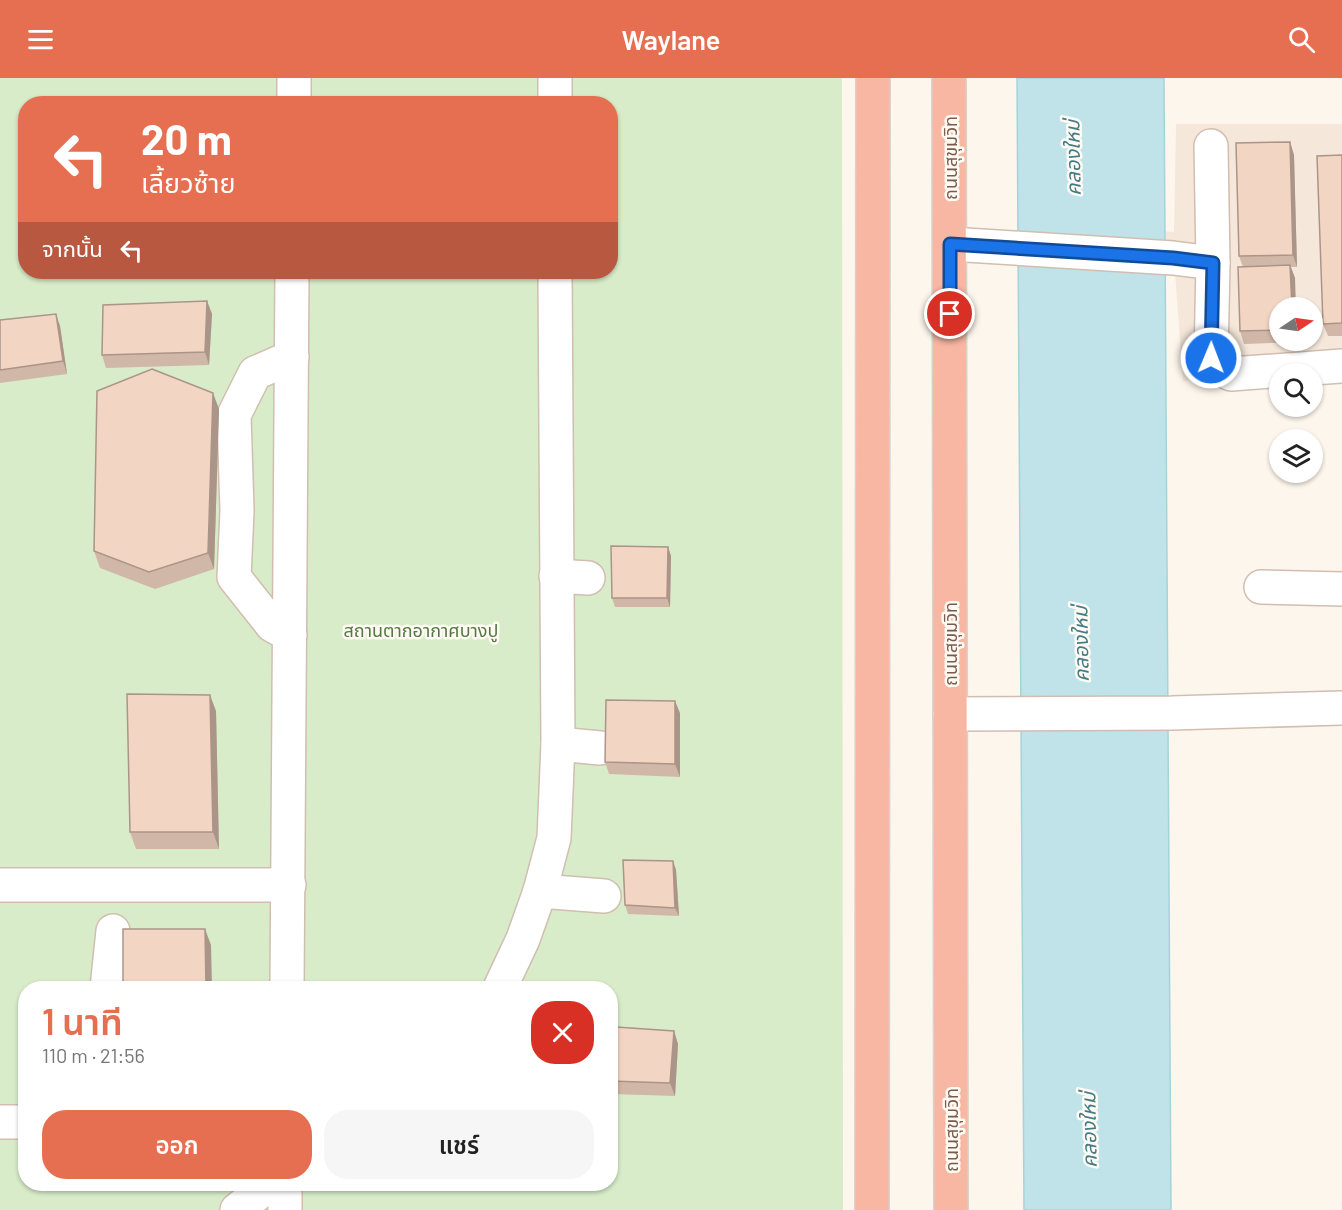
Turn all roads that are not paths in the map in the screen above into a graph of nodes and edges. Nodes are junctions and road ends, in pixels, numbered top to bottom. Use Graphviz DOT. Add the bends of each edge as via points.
graph roads {
  1 [pos="294,78"];
  2 [pos="555,78"];
  3 [pos="873,78"];
  4 [pos="949,78"];
  5 [pos="294,96"];
  6 [pos="555,96"];
  7 [pos="1211,146"];
  8 [pos="950,244"];
  9 [pos="1213,263"];
  10 [pos="292,279"];
  11 [pos="555,279"];
  12 [pos="292,357"];
  13 [pos="1342,366"];
  14 [pos="556,576"];
  15 [pos="588,578"];
  16 [pos="1261,587"];
  17 [pos="1342,589"];
  18 [pos="290,635"];
  19 [pos="1342,708"];
  20 [pos="950,714"];
  21 [pos="558,744"];
  22 [pos="600,748"];
  23 [pos="0,885"];
  24 [pos="288,885"];
  25 [pos="540,891"];
  26 [pos="604,896"];
  27 [pos="113,931"];
  28 [pos="107,981"];
  29 [pos="287,981"];
  30 [pos="503,981"];
  31 [pos="0,1122"];
  32 [pos="18,1122"];
  33 [pos="261,1191"];
  34 [pos="285,1191"];
  35 [pos="237,1210"];
  36 [pos="285,1210"];
  37 [pos="872,1210"];
  38 [pos="951,1210"];
  1 -- 5 [label="street"];
  2 -- 6 [label="street"];
  3 -- 37 [label="highway"];
  4 -- 8 [label="highway, ถนนสุขุมวิท"];
  7 -- 9 [label="street"];
  8 -- 9 [label="street"];
  8 -- 20 [label="highway, ถนนสุขุมวิท"];
  9 -- 13 [label="street" via="1211,358 1217,367 1231,374"];
  10 -- 12 [label="street"];
  11 -- 14 [label="street"];
  12 -- 18 [label="street"];
  12 -- 18 [label="street" via="255,374 234,415 234,577 272,625"];
  14 -- 15 [label="street"];
  14 -- 21 [label="street"];
  16 -- 17 [label="street"];
  18 -- 24 [label="street"];
  19 -- 20 [label="street"];
  20 -- 38 [label="highway, ถนนสุขุมวิท"];
  21 -- 22 [label="street"];
  21 -- 25 [label="street" via="554,838"];
  23 -- 24 [label="street"];
  24 -- 29 [label="street"];
  25 -- 26 [label="street"];
  25 -- 30 [label="street"];
  27 -- 28 [label="street"];
  31 -- 32 [label="street"];
  33 -- 35 [label="street"];
  34 -- 36 [label="street"];
}
